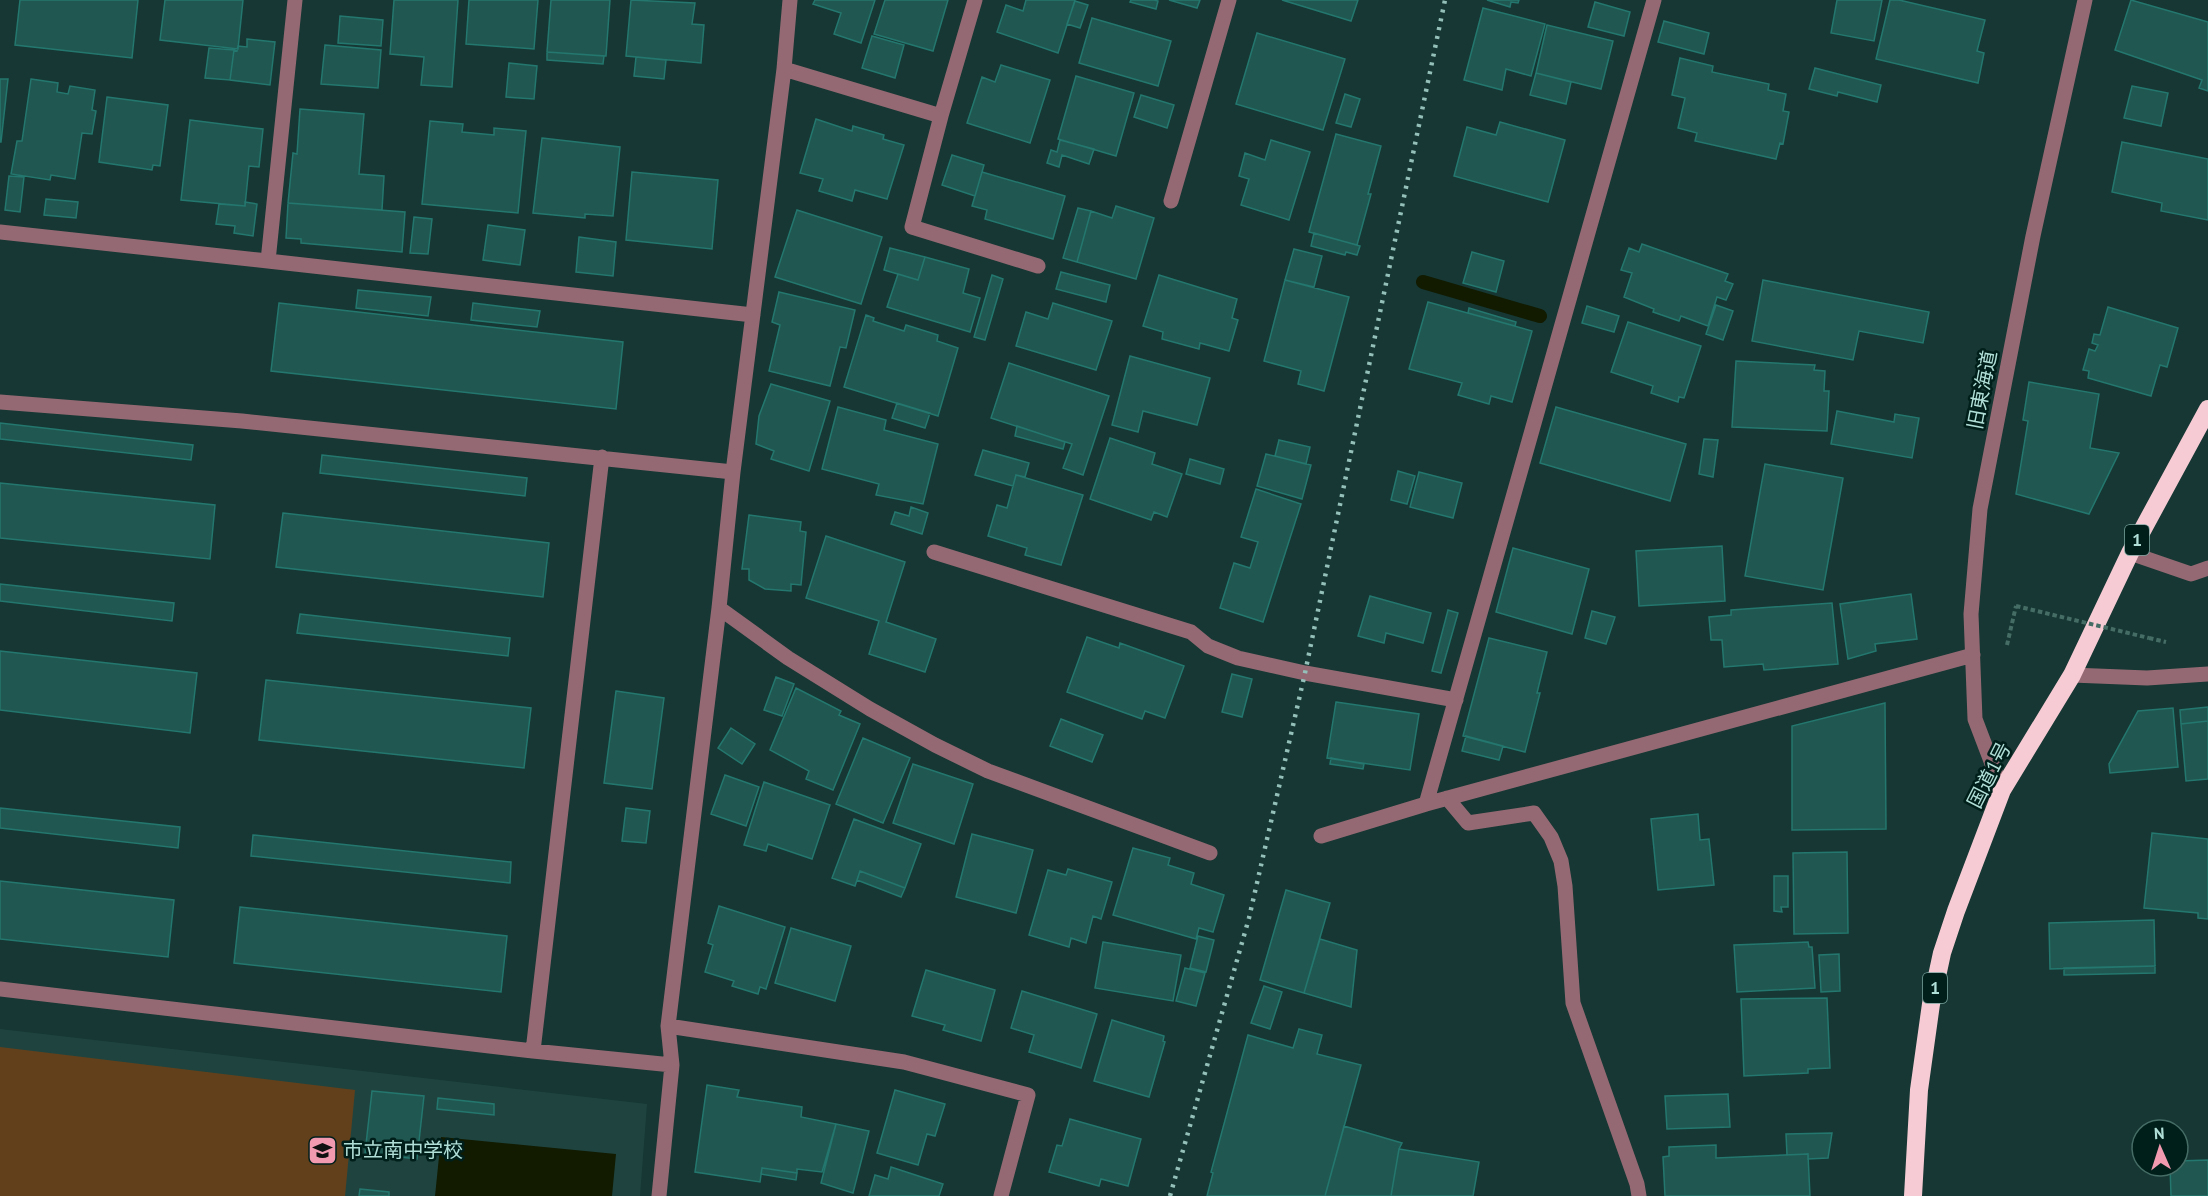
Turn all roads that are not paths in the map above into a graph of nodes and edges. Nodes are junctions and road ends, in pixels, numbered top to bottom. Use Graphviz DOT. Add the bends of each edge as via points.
graph roads {
  1 [pos="295,0"];
  2 [pos="790,0"];
  3 [pos="975,0"];
  4 [pos="1229,0"];
  5 [pos="1654,0"];
  6 [pos="2085,0"];
  7 [pos="784,69"];
  8 [pos="940,116"];
  9 [pos="1171,201"];
  10 [pos="0,232"];
  11 [pos="268,261"];
  12 [pos="1038,266"];
  13 [pos="753,315"];
  14 [pos="0,402"];
  15 [pos="2208,409"];
  16 [pos="602,457"];
  17 [pos="733,472"];
  18 [pos="934,552"];
  19 [pos="2130,553"];
  20 [pos="2208,568"];
  21 [pos="719,608"];
  22 [pos="1973,655"];
  23 [pos="2208,674"];
  24 [pos="2072,675"];
  25 [pos="1456,700"];
  26 [pos="2002,790"];
  27 [pos="1447,798"];
  28 [pos="1426,804"];
  29 [pos="1321,836"];
  30 [pos="1210,853"];
  31 [pos="0,989"];
  32 [pos="668,1026"];
  33 [pos="533,1051"];
  34 [pos="672,1065"];
  35 [pos="659,1196"];
  36 [pos="1001,1196"];
  37 [pos="1639,1196"];
  38 [pos="1913,1196"];
  1 -- 11 [label="street"];
  2 -- 7 [label="street"];
  3 -- 8 [label="street"];
  4 -- 9 [label="street"];
  5 -- 25 [label="street"];
  6 -- 22 [label="street, 旧東海道" via="2033,236 1980,509 1971,614"];
  7 -- 8 [label="street"];
  7 -- 13 [label="street"];
  8 -- 12 [label="street" via="912,227"];
  10 -- 11 [label="street"];
  11 -- 13 [label="street"];
  13 -- 17 [label="street"];
  14 -- 16 [label="street" via="242,421"];
  15 -- 19 [label="highway, 国道1号 / 1"];
  16 -- 17 [label="street"];
  16 -- 33 [label="street"];
  17 -- 21 [label="street"];
  18 -- 25 [label="street" via="1191,632 1208,646 1238,658"];
  19 -- 20 [label="street" via="2191,574"];
  19 -- 24 [label="highway, 国道1号 / 1"];
  21 -- 30 [label="street" via="788,658 935,745 988,771"];
  21 -- 32 [label="street"];
  22 -- 26 [label="street, 旧東海道" via="1975,719"];
  22 -- 27 [label="street"];
  23 -- 24 [label="street" via="2147,678"];
  24 -- 26 [label="highway, 国道1号 / 1"];
  25 -- 28 [label="street"];
  26 -- 38 [label="highway, 国道1号 / 1" via="1942,953 1919,1090"];
  27 -- 28 [label="street"];
  27 -- 37 [label="street" via="1468,823 1534,813 1551,837 1561,861 1565,886 1574,1003"];
  28 -- 29 [label="street"];
  31 -- 33 [label="street"];
  32 -- 34 [label="street"];
  32 -- 36 [label="street" via="904,1062 1028,1095"];
  33 -- 34 [label="street"];
  34 -- 35 [label="street"];
}
